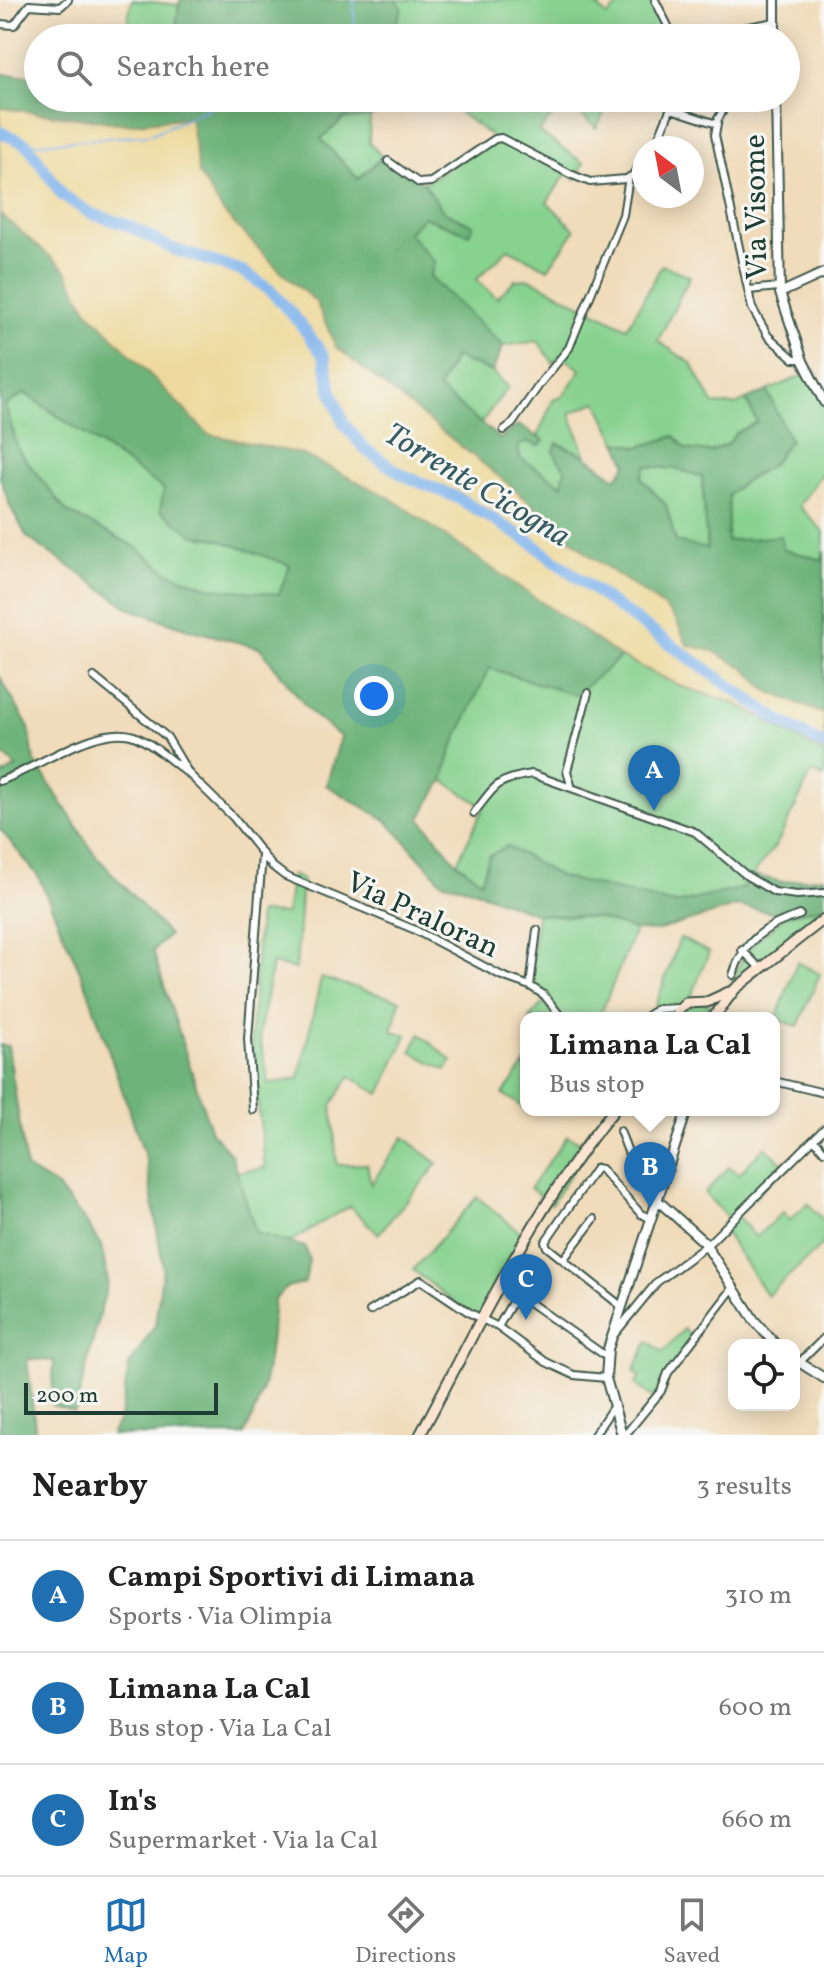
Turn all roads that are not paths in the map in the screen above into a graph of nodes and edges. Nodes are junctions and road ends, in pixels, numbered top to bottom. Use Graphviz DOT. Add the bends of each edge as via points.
graph roads {
  1 [pos="68,0"];
  2 [pos="655,0"];
  3 [pos="775,0"];
  4 [pos="775,22"];
  5 [pos="0,24"];
  6 [pos="667,24"];
  7 [pos="767,24"];
  8 [pos="670,112"];
  9 [pos="723,112"];
  10 [pos="776,112"];
  11 [pos="717,124"];
  12 [pos="658,136"];
  13 [pos="388,161"];
  14 [pos="632,173"];
  15 [pos="629,177"];
  16 [pos="824,273"];
  17 [pos="749,290"];
  18 [pos="780,290"];
  19 [pos="803,359"];
  20 [pos="824,402"];
  21 [pos="504,430"];
  22 [pos="94,677"];
  23 [pos="588,693"];
  24 [pos="189,774"];
  25 [pos="0,781"];
  26 [pos="573,787"];
  27 [pos="474,813"];
  28 [pos="262,854"];
  29 [pos="824,893"];
  30 [pos="800,915"];
  31 [pos="824,919"];
  32 [pos="537,930"];
  33 [pos="742,950"];
  34 [pos="760,968"];
  35 [pos="733,975"];
  36 [pos="530,986"];
  37 [pos="735,989"];
  38 [pos="702,1003"];
  39 [pos="682,1006"];
  40 [pos="661,1009"];
  41 [pos="557,1012"];
  42 [pos="651,1012"];
  43 [pos="666,1012"];
  44 [pos="678,1012"];
  45 [pos="711,1012"];
  46 [pos="718,1012"];
  47 [pos="780,1082"];
  48 [pos="824,1093"];
  49 [pos="253,1110"];
  50 [pos="610,1116"];
  51 [pos="685,1116"];
  52 [pos="824,1129"];
  53 [pos="620,1131"];
  54 [pos="814,1139"];
  55 [pos="824,1151"];
  56 [pos="656,1199"];
  57 [pos="650,1218"];
  58 [pos="594,1219"];
  59 [pos="706,1246"];
  60 [pos="563,1260"];
  61 [pos="733,1288"];
  62 [pos="621,1306"];
  63 [pos="370,1311"];
  64 [pos="482,1319"];
  65 [pos="498,1327"];
  66 [pos="611,1338"];
  67 [pos="824,1338"];
  68 [pos="771,1339"];
  69 [pos="607,1357"];
  70 [pos="800,1358"];
  71 [pos="800,1363"];
  72 [pos="606,1378"];
  73 [pos="824,1378"];
  74 [pos="613,1407"];
  75 [pos="420,1435"];
  76 [pos="594,1435"];
  77 [pos="624,1435"];
  1 -- 5 [label="street" via="60,7 29,5 14,25"];
  2 -- 6 [label="street"];
  3 -- 4 [label="street"];
  4 -- 7 [label="street"];
  8 -- 11 [label="street"];
  8 -- 12 [label="street"];
  9 -- 11 [label="street"];
  10 -- 18 [label="street, Via Visome"];
  11 -- 17 [label="street" via="715,135"];
  13 -- 15 [label="street" via="419,183 431,182 501,138 590,182"];
  14 -- 15 [label="street"];
  15 -- 21 [label="street" via="623,215 569,348"];
  16 -- 18 [label="street"];
  17 -- 18 [label="street"];
  17 -- 19 [label="street" via="752,308 768,336 794,359"];
  18 -- 19 [label="street, Via Visome"];
  19 -- 20 [label="street, Via Visome"];
  22 -- 24 [label="street, Via Praloran" via="167,737"];
  23 -- 26 [label="street" via="567,771"];
  24 -- 25 [label="street, Via Praloran" via="135,737 112,734"];
  24 -- 28 [label="street, Via Praloran"];
  26 -- 27 [label="street" via="532,774 506,778"];
  26 -- 29 [label="street" via="695,832 764,888 785,894"];
  28 -- 36 [label="street, Via Praloran" via="285,876 413,929"];
  28 -- 49 [label="street" via="248,1039"];
  30 -- 33 [label="street" via="770,926"];
  31 -- 34 [label="main road"];
  32 -- 36 [label="street"];
  33 -- 34 [label="street"];
  33 -- 35 [label="street"];
  34 -- 37 [label="main road"];
  36 -- 41 [label="street, Via Praloran"];
  37 -- 38 [label="main road"];
  37 -- 46 [label="main road"];
  38 -- 39 [label="main road"];
  38 -- 45 [label="main road"];
  39 -- 40 [label="street"];
  39 -- 44 [label="main road"];
  40 -- 42 [label="street"];
  40 -- 43 [label="street"];
  47 -- 48 [label="street"];
  50 -- 64 [label="main road" via="550,1201"];
  51 -- 56 [label="street"];
  52 -- 54 [label="street"];
  53 -- 56 [label="street" via="633,1165"];
  54 -- 55 [label="street"];
  54 -- 59 [label="street"];
  56 -- 57 [label="street"];
  56 -- 59 [label="street"];
  57 -- 60 [label="street" via="594,1168 545,1242"];
  57 -- 62 [label="street"];
  58 -- 60 [label="street"];
  59 -- 61 [label="street"];
  59 -- 66 [label="street" via="657,1282"];
  60 -- 62 [label="street"];
  61 -- 68 [label="street"];
  61 -- 77 [label="street"];
  62 -- 66 [label="street"];
  63 -- 64 [label="street" via="421,1280"];
  64 -- 65 [label="street"];
  64 -- 75 [label="main road"];
  65 -- 69 [label="street" via="508,1306 522,1297"];
  65 -- 72 [label="street" via="546,1362 574,1375"];
  66 -- 69 [label="street"];
  67 -- 70 [label="street"];
  69 -- 72 [label="street"];
  71 -- 73 [label="street"];
  72 -- 74 [label="street"];
  74 -- 76 [label="street"];
  74 -- 77 [label="street"];
}
